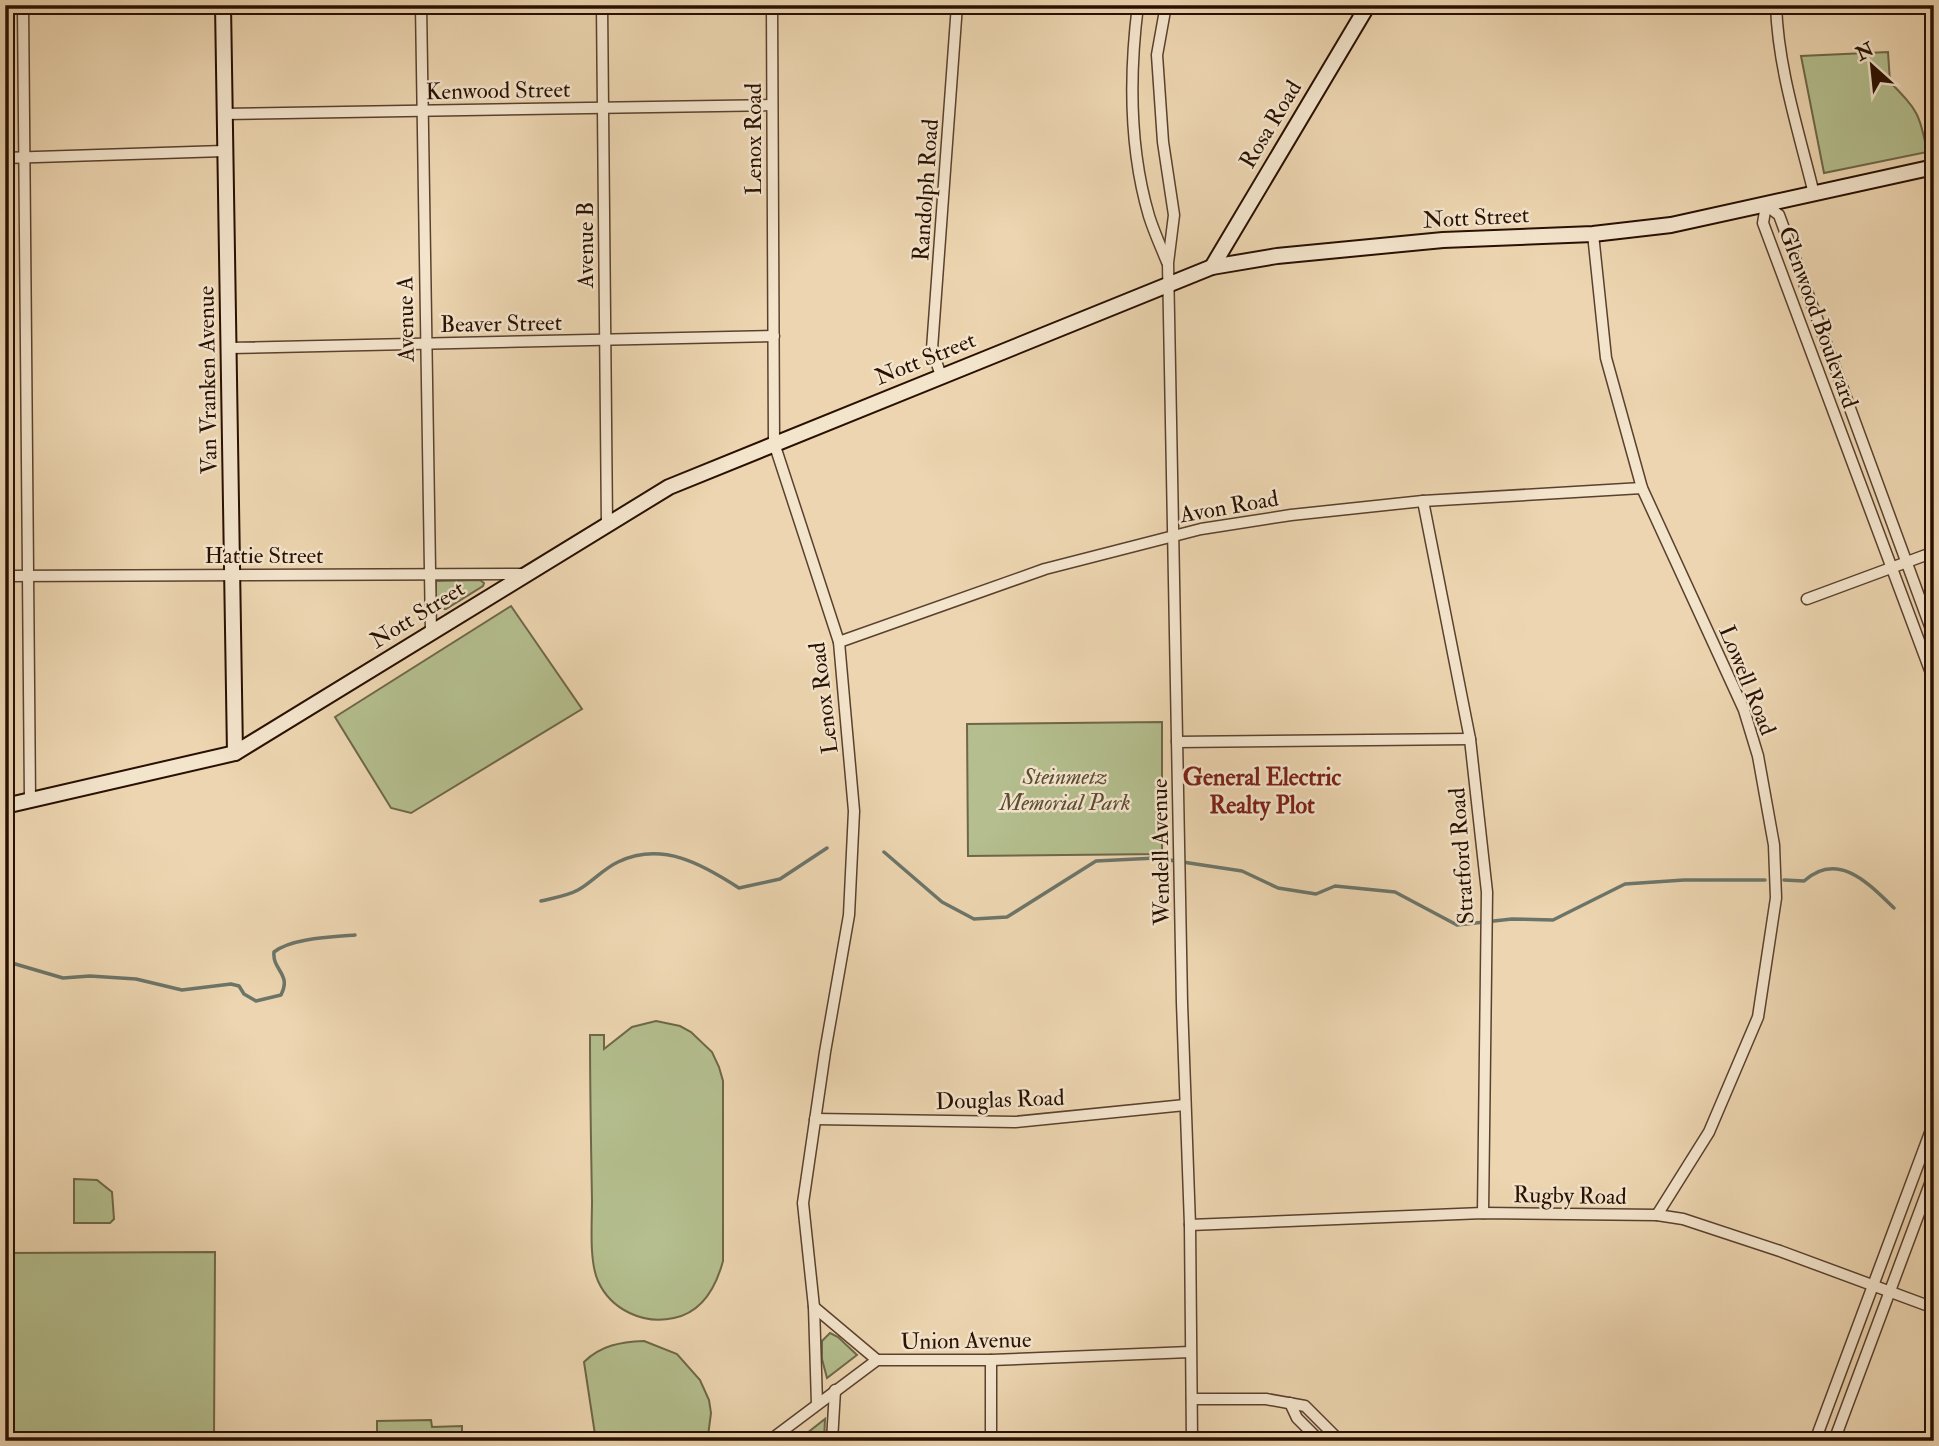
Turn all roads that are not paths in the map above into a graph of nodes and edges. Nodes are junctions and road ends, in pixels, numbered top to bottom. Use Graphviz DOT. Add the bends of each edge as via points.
graph roads {
  1 [pos="23,5"];
  2 [pos="223,5"];
  3 [pos="421,5"];
  4 [pos="602,5"];
  5 [pos="772,5"];
  6 [pos="957,5"];
  7 [pos="1138,5"];
  8 [pos="1166,5"];
  9 [pos="1368,5"];
  10 [pos="1776,5"];
  11 [pos="772,105"];
  12 [pos="604,108"];
  13 [pos="422,111"];
  14 [pos="223,114"];
  15 [pos="224,151"];
  16 [pos="5,158"];
  17 [pos="24,158"];
  18 [pos="1934,167"];
  19 [pos="1814,194"];
  20 [pos="1766,205"];
  21 [pos="1593,234"];
  22 [pos="1168,263"];
  23 [pos="1212,267"];
  24 [pos="1169,285"];
  25 [pos="774,336"];
  26 [pos="605,340"];
  27 [pos="425,344"];
  28 [pos="229,348"];
  29 [pos="941,376"];
  30 [pos="774,443"];
  31 [pos="1643,488"];
  32 [pos="1423,501"];
  33 [pos="607,526"];
  34 [pos="1173,536"];
  35 [pos="1934,552"];
  36 [pos="1907,562"];
  37 [pos="1892,567"];
  38 [pos="428,573"];
  39 [pos="233,574"];
  40 [pos="524,574"];
  41 [pos="5,576"];
  42 [pos="28,576"];
  43 [pos="1807,599"];
  44 [pos="430,633"];
  45 [pos="1934,636"];
  46 [pos="839,642"];
  47 [pos="1934,681"];
  48 [pos="1470,739"];
  49 [pos="1177,742"];
  50 [pos="235,753"];
  51 [pos="30,801"];
  52 [pos="5,806"];
  53 [pos="1185,1105"];
  54 [pos="815,1119"];
  55 [pos="1934,1122"];
  56 [pos="1934,1173"];
  57 [pos="1483,1213"];
  58 [pos="1657,1215"];
  59 [pos="1190,1225"];
  60 [pos="1872,1286"];
  61 [pos="1889,1292"];
  62 [pos="814,1307"];
  63 [pos="1934,1308"];
  64 [pos="1190,1352"];
  65 [pos="877,1360"];
  66 [pos="991,1360"];
  67 [pos="835,1390"];
  68 [pos="1192,1399"];
  69 [pos="817,1404"];
  70 [pos="1290,1404"];
  71 [pos="774,1439"];
  72 [pos="832,1441"];
  73 [pos="991,1441"];
  74 [pos="1192,1441"];
  75 [pos="1320,1441"];
  76 [pos="1340,1441"];
  77 [pos="1815,1441"];
  78 [pos="1834,1441"];
  1 -- 17 [label="street"];
  2 -- 14 [label="main road, Van Vranken Avenue"];
  3 -- 13 [label="street, Avenue A"];
  4 -- 12 [label="street, Avenue B"];
  5 -- 11 [label="street, Lenox Road"];
  6 -- 29 [label="street, Randolph Road" via="932,349"];
  7 -- 22 [label="street, Wendell Avenue" via="1132,117 1149,217"];
  8 -- 22 [label="street, Wendell Avenue" via="1157,55 1174,215"];
  9 -- 23 [label="main road, Rosa Road"];
  10 -- 19 [label="street" via="1792,104"];
  11 -- 12 [label="street, Kenwood Street"];
  11 -- 25 [label="street, Lenox Road"];
  12 -- 13 [label="street, Kenwood Street"];
  12 -- 26 [label="street, Avenue B"];
  13 -- 14 [label="street, Kenwood Street"];
  13 -- 27 [label="street, Avenue A"];
  14 -- 15 [label="main road, Van Vranken Avenue"];
  15 -- 17 [label="street"];
  15 -- 28 [label="main road, Van Vranken Avenue"];
  16 -- 17 [label="street"];
  17 -- 42 [label="street"];
  18 -- 19 [label="main road, Nott Street"];
  19 -- 20 [label="main road, Nott Street"];
  20 -- 21 [label="main road, Nott Street" via="1671,225"];
  20 -- 36 [label="street, Glenwood Boulevard" via="1779,215"];
  20 -- 37 [label="street, Glenwood Boulevard" via="1763,223"];
  21 -- 23 [label="main road, Nott Street" via="1443,240"];
  21 -- 31 [label="street, Lowell Road" via="1606,358"];
  22 -- 24 [label="street, Wendell Avenue"];
  23 -- 24 [label="main road, Nott Street"];
  24 -- 29 [label="main road, Nott Street"];
  24 -- 34 [label="street, Wendell Avenue"];
  25 -- 26 [label="street, Beaver Street"];
  25 -- 30 [label="street, Lenox Road"];
  26 -- 27 [label="street, Beaver Street"];
  26 -- 33 [label="street, Avenue B"];
  27 -- 28 [label="street, Beaver Street"];
  27 -- 38 [label="street, Avenue A"];
  28 -- 39 [label="main road, Van Vranken Avenue"];
  29 -- 30 [label="main road, Nott Street"];
  30 -- 33 [label="main road, Nott Street" via="669,487"];
  30 -- 46 [label="street, Lenox Road"];
  31 -- 32 [label="street, Avon Road"];
  31 -- 58 [label="street, Lowell Road" via="1744,710 1774,845 1776,898 1758,1017 1709,1132"];
  32 -- 34 [label="street, Avon Road" via="1291,514"];
  32 -- 48 [label="street, Stratford Road"];
  33 -- 40 [label="main road, Nott Street"];
  34 -- 46 [label="street, Avon Road" via="1045,569"];
  34 -- 49 [label="street, Wendell Avenue"];
  35 -- 36 [label="street"];
  36 -- 37 [label="street"];
  36 -- 45 [label="street, Glenwood Boulevard"];
  37 -- 43 [label="street"];
  37 -- 47 [label="street, Glenwood Boulevard"];
  38 -- 39 [label="street, Hattie Street"];
  38 -- 40 [label="street, Hattie Street"];
  38 -- 44 [label="street, Avenue A"];
  39 -- 42 [label="street, Hattie Street"];
  39 -- 50 [label="main road, Van Vranken Avenue"];
  40 -- 44 [label="main road, Nott Street"];
  41 -- 42 [label="street, Hattie Street"];
  42 -- 51 [label="street"];
  44 -- 50 [label="main road, Nott Street"];
  46 -- 54 [label="street, Lenox Road" via="854,811 849,915"];
  48 -- 49 [label="street"];
  48 -- 57 [label="street, Stratford Road" via="1487,892"];
  49 -- 53 [label="street, Wendell Avenue"];
  50 -- 51 [label="main road, Nott Street"];
  51 -- 52 [label="main road, Nott Street"];
  53 -- 54 [label="street, Douglas Road" via="1015,1122"];
  53 -- 59 [label="street, Wendell Avenue"];
  54 -- 62 [label="street, Lenox Road" via="803,1203"];
  55 -- 60 [label="street"];
  56 -- 61 [label="street"];
  57 -- 58 [label="street, Rugby Road"];
  57 -- 59 [label="street, Rugby Road"];
  58 -- 60 [label="street, Rugby Road" via="1780,1251"];
  59 -- 64 [label="street, Wendell Avenue"];
  60 -- 61 [label="street, Rugby Road"];
  60 -- 77 [label="street"];
  61 -- 63 [label="street, Rugby Road"];
  61 -- 78 [label="street"];
  62 -- 65 [label="street"];
  62 -- 69 [label="street, Lenox Road"];
  64 -- 66 [label="street, Union Avenue"];
  64 -- 68 [label="street, Wendell Avenue"];
  65 -- 66 [label="street, Union Avenue"];
  65 -- 67 [label="street, Union Avenue"];
  66 -- 73 [label="street"];
  67 -- 69 [label="street, Union Avenue"];
  67 -- 72 [label="street"];
  68 -- 70 [label="street" via="1266,1399"];
  68 -- 74 [label="street, Wendell Avenue"];
  69 -- 71 [label="street, Union Avenue"];
  70 -- 75 [label="street"];
  70 -- 76 [label="street" via="1305,1406"];
}
